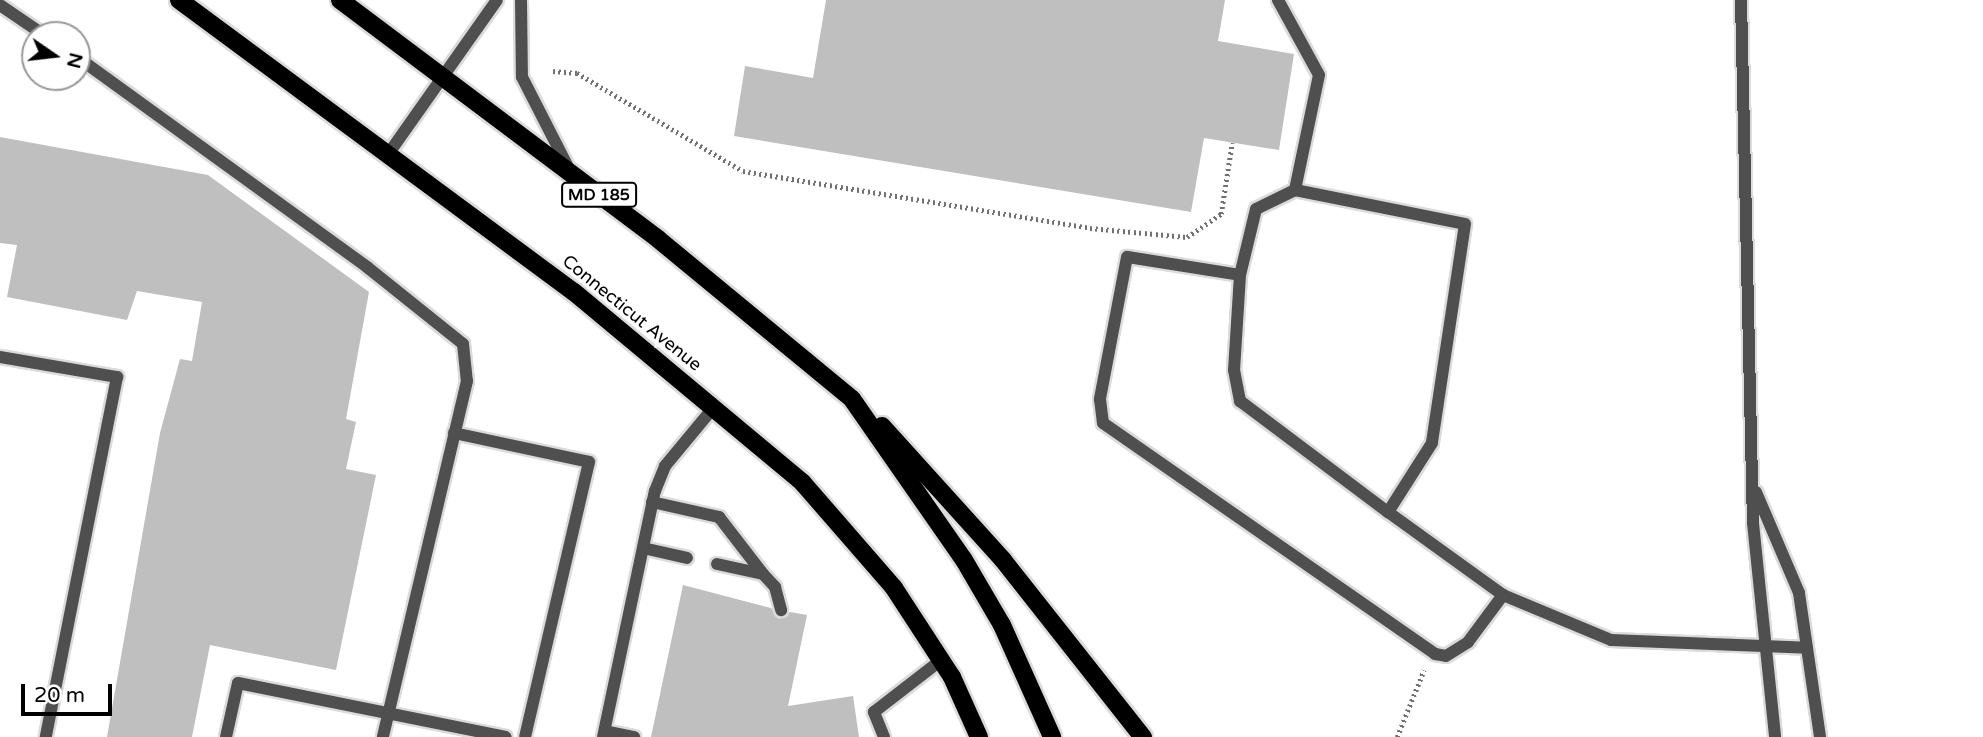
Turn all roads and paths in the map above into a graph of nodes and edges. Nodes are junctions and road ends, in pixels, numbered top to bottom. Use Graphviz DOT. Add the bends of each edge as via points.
graph roads {
  1 [pos="179,0"];
  2 [pos="340,0"];
  3 [pos="497,0"];
  4 [pos="521,0"];
  5 [pos="1278,0"];
  6 [pos="1741,0"];
  7 [pos="0,5"];
  8 [pos="23,21"];
  9 [pos="91,67"];
  10 [pos="553,71"];
  11 [pos="443,79"];
  12 [pos="1232,143"];
  13 [pos="389,153"];
  14 [pos="574,176"];
  15 [pos="1295,190"];
  16 [pos="1221,214"];
  17 [pos="1253,222"];
  18 [pos="1240,275"];
  19 [pos="0,356"];
  20 [pos="852,399"];
  21 [pos="714,407"];
  22 [pos="454,433"];
  23 [pos="1755,490"];
  24 [pos="652,502"];
  25 [pos="1388,512"];
  26 [pos="643,548"];
  27 [pos="687,558"];
  28 [pos="718,564"];
  29 [pos="763,574"];
  30 [pos="1503,595"];
  31 [pos="781,610"];
  32 [pos="1807,648"];
  33 [pos="1764,649"];
  34 [pos="1435,654"];
  35 [pos="941,660"];
  36 [pos="389,712"];
  37 [pos="446,731"];
  38 [pos="604,734"];
  39 [pos="46,737"];
  40 [pos="226,737"];
  41 [pos="383,737"];
  42 [pos="506,737"];
  43 [pos="525,737"];
  44 [pos="634,737"];
  45 [pos="884,737"];
  46 [pos="979,737"];
  47 [pos="1052,737"];
  48 [pos="1143,737"];
  49 [pos="1397,737"];
  50 [pos="1775,737"];
  51 [pos="1820,737"];
  1 -- 13 [label="main road, Connecticut Avenue"];
  2 -- 11 [label="main road, MD 185"];
  3 -- 11 [label="lane"];
  4 -- 14 [label="lane" via="522,77 531,102"];
  5 -- 15 [label="lane" via="1319,75"];
  6 -- 23 [label="lane"];
  7 -- 8 [label="lane"];
  9 -- 22 [label="lane" via="453,333 463,344 467,368"];
  10 -- 16 [label="path" via="578,73 743,172 1090,228 1173,236 1187,237"];
  11 -- 13 [label="lane"];
  11 -- 14 [label="main road, MD 185"];
  12 -- 16 [label="path"];
  13 -- 21 [label="main road, Connecticut Avenue"];
  14 -- 20 [label="main road, MD 185"];
  15 -- 17 [label="lane" via="1256,209"];
  15 -- 25 [label="lane" via="1465,224 1432,443"];
  16 -- 17 [label="path"];
  17 -- 18 [label="lane"];
  18 -- 25 [label="lane" via="1234,370 1240,401"];
  18 -- 34 [label="lane" via="1127,257 1100,399 1103,423"];
  19 -- 39 [label="lane" via="117,377"];
  20 -- 47 [label="main road, MD 185" via="964,560 1002,625"];
  20 -- 48 [label="main road" via="933,477"];
  21 -- 24 [label="lane" via="666,466"];
  21 -- 35 [label="main road, Connecticut Avenue" via="832,512 894,588"];
  22 -- 36 [label="lane"];
  22 -- 43 [label="lane" via="589,462"];
  23 -- 32 [label="lane" via="1799,593"];
  23 -- 33 [label="lane"];
  24 -- 26 [label="lane"];
  24 -- 29 [label="lane" via="719,517"];
  25 -- 30 [label="lane"];
  26 -- 27 [label="lane"];
  26 -- 38 [label="lane"];
  28 -- 29 [label="lane"];
  29 -- 31 [label="lane" via="775,587"];
  30 -- 33 [label="lane" via="1576,628 1633,644"];
  30 -- 34 [label="lane" via="1468,642 1446,656"];
  32 -- 33 [label="lane"];
  32 -- 51 [label="lane"];
  33 -- 50 [label="lane"];
  34 -- 49 [label="path" via="1414,688"];
  35 -- 45 [label="lane" via="874,712"];
  35 -- 46 [label="main road, Connecticut Avenue"];
  36 -- 37 [label="lane"];
  36 -- 40 [label="lane" via="238,683"];
  36 -- 41 [label="lane"];
  37 -- 42 [label="lane"];
  38 -- 44 [label="lane"];
}
